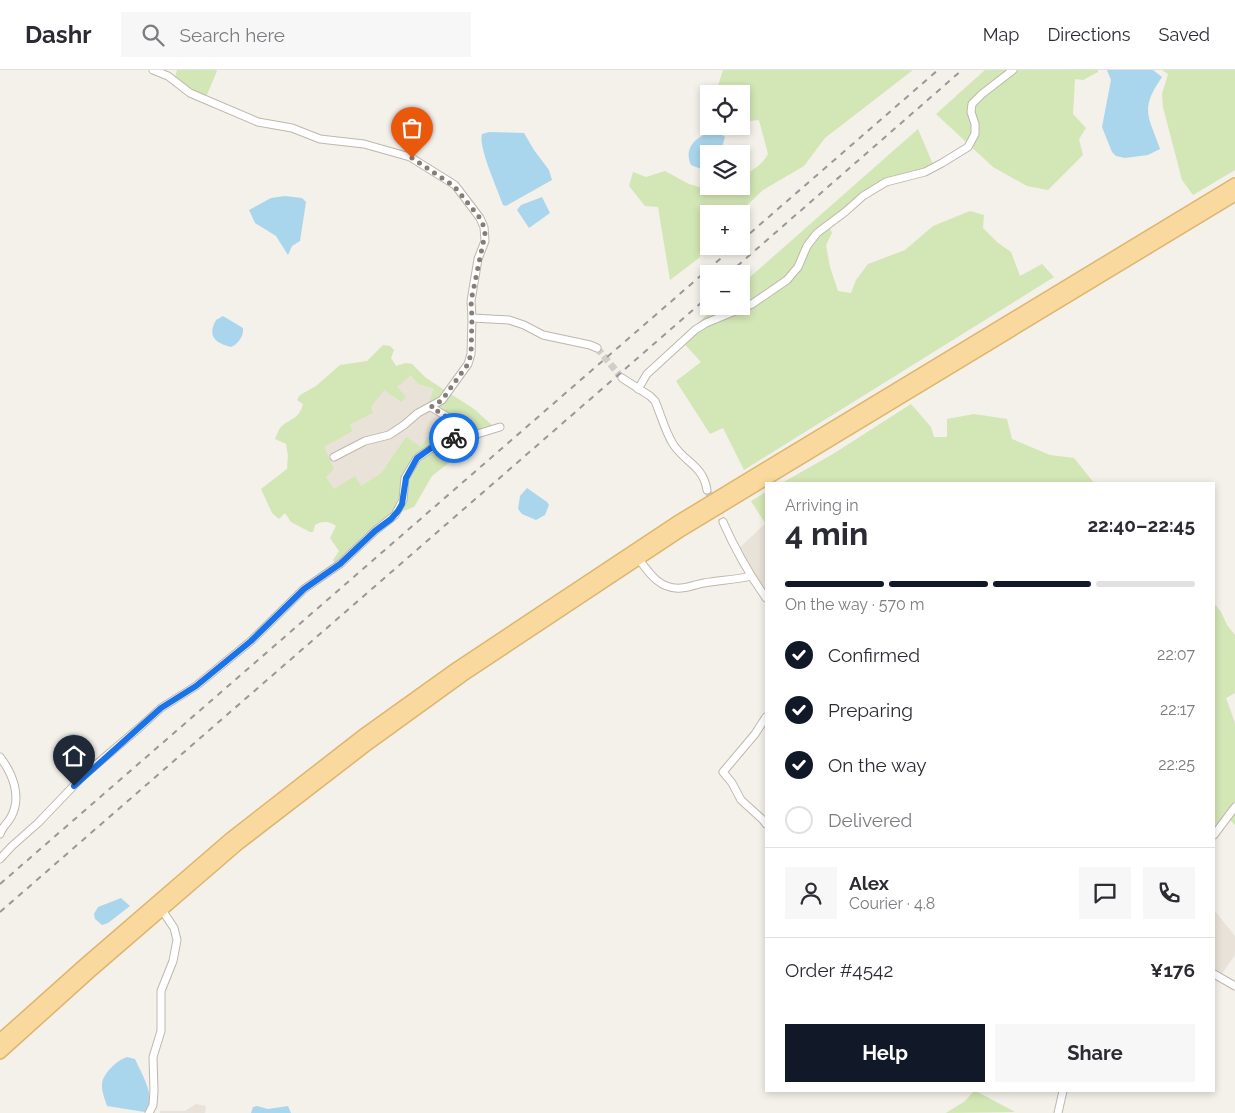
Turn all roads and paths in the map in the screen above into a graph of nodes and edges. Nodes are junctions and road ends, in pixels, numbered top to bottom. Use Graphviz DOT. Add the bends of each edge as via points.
graph roads {
  1 [pos="153,70"];
  2 [pos="1013,70"];
  3 [pos="1235,184"];
  4 [pos="1235,195"];
  5 [pos="472,318"];
  6 [pos="598,348"];
  7 [pos="622,378"];
  8 [pos="638,389"];
  9 [pos="431,407"];
  10 [pos="500,427"];
  11 [pos="470,436"];
  12 [pos="334,457"];
  13 [pos="707,490"];
  14 [pos="723,522"];
  15 [pos="638,558"];
  16 [pos="751,576"];
  17 [pos="765,597"];
  18 [pos="765,719"];
  19 [pos="0,757"];
  20 [pos="1235,807"];
  21 [pos="765,823"];
  22 [pos="0,834"];
  23 [pos="1215,834"];
  24 [pos="0,859"];
  25 [pos="162,910"];
  26 [pos="1215,975"];
  27 [pos="1235,986"];
  28 [pos="0,1040"];
  29 [pos="0,1053"];
  30 [pos="1063,1092"];
  31 [pos="148,1113"];
  32 [pos="1058,1113"];
  1 -- 5 [label="street" via="172,78 190,93 258,122 292,128 320,139 364,144 410,157 451,183 484,227 485,241 478,259 471,301"];
  2 -- 8 [label="street" via="972,104 975,134 968,146 925,172 886,182 863,196 817,233 787,280 752,304 703,324 647,374"];
  3 -- 28 [label="main road" via="677,522 457,668 362,736 231,838"];
  4 -- 15 [label="main road"];
  5 -- 6 [label="street" via="513,321 543,335"];
  5 -- 9 [label="street" via="468,364 442,400"];
  7 -- 8 [label="street"];
  8 -- 13 [label="street" via="655,401 673,444 700,471"];
  9 -- 11 [label="street" via="461,426"];
  9 -- 12 [label="street" via="389,435 365,441"];
  10 -- 11 [label="street"];
  11 -- 24 [label="street" via="445,438 417,458 406,478 402,504 391,519 340,564 304,589 251,641 196,686 161,708 84,775"];
  14 -- 16 [label="street"];
  15 -- 16 [label="street" via="656,580 670,587"];
  15 -- 25 [label="main road" via="462,676 368,744 237,845"];
  16 -- 17 [label="street"];
  18 -- 21 [label="street" via="722,772 741,800"];
  19 -- 22 [label="street" via="14,784 17,800 12,816"];
  20 -- 23 [label="street"];
  25 -- 29 [label="main road"];
  25 -- 31 [label="street" via="174,928 177,940 161,991 161,1031 153,1058 153,1105"];
  26 -- 27 [label="street"];
  30 -- 32 [label="street"];
}
